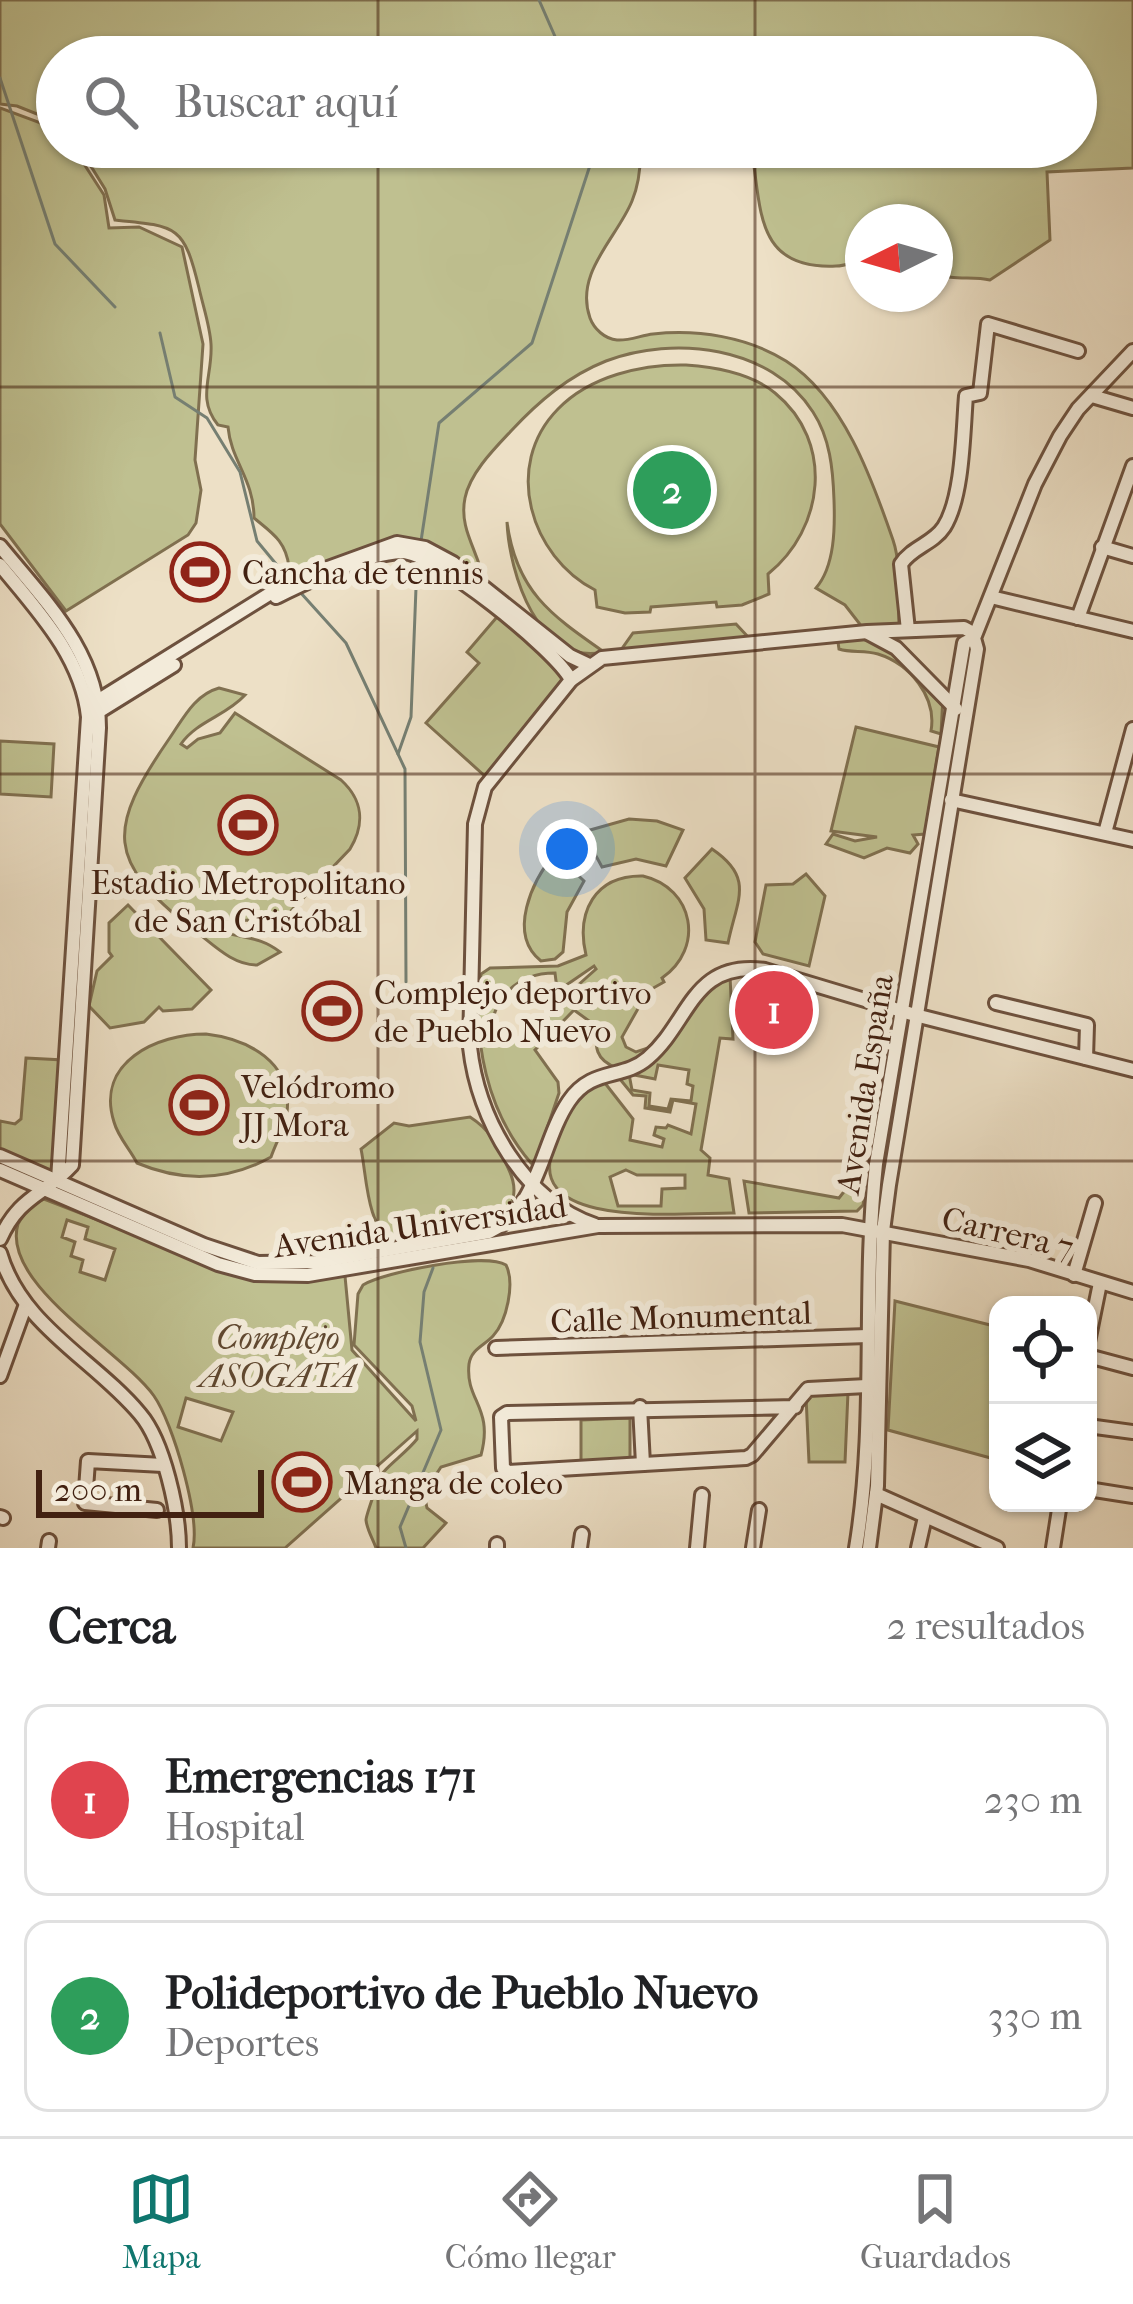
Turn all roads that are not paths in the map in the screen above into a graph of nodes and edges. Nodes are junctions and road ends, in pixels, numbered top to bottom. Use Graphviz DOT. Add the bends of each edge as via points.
graph roads {
  1 [pos="1078,351"];
  2 [pos="1131,356"];
  3 [pos="1092,396"];
  4 [pos="1133,408"];
  5 [pos="1133,466"];
  6 [pos="0,546"];
  7 [pos="1102,547"];
  8 [pos="1133,556"];
  9 [pos="0,565"];
  10 [pos="991,597"];
  11 [pos="504,608"];
  12 [pos="1078,618"];
  13 [pos="908,631"];
  14 [pos="1133,631"];
  15 [pos="867,632"];
  16 [pos="974,636"];
  17 [pos="589,665"];
  18 [pos="571,680"];
  19 [pos="953,706"];
  20 [pos="93,709"];
  21 [pos="1133,729"];
  22 [pos="951,800"];
  23 [pos="1105,833"];
  24 [pos="1133,840"];
  25 [pos="996,1004"];
  26 [pos="909,1013"];
  27 [pos="1085,1058"];
  28 [pos="1133,1070"];
  29 [pos="0,1156"];
  30 [pos="0,1169"];
  31 [pos="58,1181"];
  32 [pos="531,1185"];
  33 [pos="42,1188"];
  34 [pos="1094,1203"];
  35 [pos="598,1226"];
  36 [pos="876,1230"];
  37 [pos="0,1239"];
  38 [pos="0,1253"];
  39 [pos="1074,1275"];
  40 [pos="1100,1283"];
  41 [pos="1133,1292"];
  42 [pos="1097,1298"];
  43 [pos="26,1306"];
  44 [pos="868,1336"];
  45 [pos="496,1348"];
  46 [pos="1097,1358"];
  47 [pos="1133,1368"];
  48 [pos="0,1376"];
  49 [pos="867,1386"];
  50 [pos="795,1407"];
  51 [pos="640,1408"];
  52 [pos="1097,1427"];
  53 [pos="1133,1432"];
  54 [pos="643,1464"];
  55 [pos="163,1466"];
  56 [pos="1097,1490"];
  57 [pos="876,1494"];
  58 [pos="703,1495"];
  59 [pos="1133,1496"];
  60 [pos="157,1510"];
  61 [pos="759,1510"];
  62 [pos="1059,1512"];
  63 [pos="925,1517"];
  64 [pos="179,1548"];
  65 [pos="697,1548"];
  66 [pos="753,1548"];
  67 [pos="856,1548"];
  68 [pos="869,1548"];
  69 [pos="918,1548"];
  70 [pos="997,1548"];
  71 [pos="1053,1548"];
  1 -- 13 [label="street" via="988,324 980,393 966,395 952,512 937,537 901,564"];
  2 -- 3 [label="street, Avenida España"];
  3 -- 4 [label="street"];
  3 -- 10 [label="street, Avenida España" via="1035,484"];
  5 -- 7 [label="street"];
  6 -- 20 [label="street" via="78,646"];
  7 -- 8 [label="street"];
  7 -- 12 [label="street"];
  9 -- 20 [label="street" via="65,649"];
  10 -- 12 [label="street"];
  10 -- 16 [label="street, Avenida España"];
  11 -- 17 [label="street"];
  11 -- 18 [label="street"];
  11 -- 20 [label="street" via="453,563 379,548 266,598"];
  12 -- 14 [label="street"];
  13 -- 15 [label="street"];
  13 -- 16 [label="street" via="964,628"];
  15 -- 17 [label="street"];
  15 -- 19 [label="street" via="896,648"];
  16 -- 19 [label="street, Avenida España" via="964,643"];
  17 -- 18 [label="street"];
  18 -- 32 [label="street" via="485,787 475,824 471,1061 486,1108"];
  19 -- 22 [label="street, Avenida España"];
  19 -- 26 [label="street, Avenida España"];
  20 -- 31 [label="street" via="73,1165"];
  21 -- 23 [label="street"];
  22 -- 23 [label="street"];
  22 -- 26 [label="street, Avenida España"];
  23 -- 24 [label="street"];
  25 -- 27 [label="street" via="1087,1025"];
  26 -- 27 [label="street, Avenida Universidad"];
  26 -- 32 [label="street, Avenida Universidad" via="765,970 718,976 647,1059 600,1075 575,1094"];
  26 -- 36 [label="street, Avenida España"];
  27 -- 28 [label="street, Avenida Universidad"];
  29 -- 31 [label="street, Avenida Universidad"];
  30 -- 33 [label="street, Avenida Universidad"];
  31 -- 32 [label="street, Avenida Universidad" via="228,1255 274,1264 489,1232 512,1216"];
  31 -- 33 [label="street"];
  32 -- 35 [label="street" via="557,1209"];
  33 -- 35 [label="street, Avenida Universidad" via="218,1264 275,1276"];
  33 -- 37 [label="street" via="14,1212"];
  34 -- 39 [label="street"];
  35 -- 36 [label="street, Avenida Universidad"];
  36 -- 39 [label="street, Carrera 7"];
  36 -- 44 [label="street, Avenida España"];
  36 -- 57 [label="street, Avenida España"];
  38 -- 43 [label="street"];
  39 -- 40 [label="street, Carrera 7"];
  40 -- 41 [label="street, Carrera 7"];
  40 -- 42 [label="street"];
  43 -- 48 [label="street"];
  43 -- 55 [label="street" via="145,1418"];
  44 -- 45 [label="street, Calle Monumental"];
  44 -- 49 [label="street, Avenida España"];
  46 -- 47 [label="street"];
  49 -- 50 [label="street" via="808,1389"];
  49 -- 67 [label="street, Avenida España"];
  50 -- 51 [label="street"];
  50 -- 54 [label="street" via="749,1457"];
  51 -- 54 [label="street"];
  51 -- 54 [label="street" via="503,1414 502,1451 508,1472"];
  52 -- 53 [label="street"];
  55 -- 60 [label="street" via="88,1461 86,1503"];
  55 -- 64 [label="street"];
  56 -- 59 [label="street"];
  57 -- 63 [label="street"];
  57 -- 68 [label="street, Avenida España"];
  58 -- 65 [label="street"];
  61 -- 66 [label="street"];
  62 -- 71 [label="street"];
  63 -- 69 [label="street"];
  63 -- 70 [label="street"];
}
